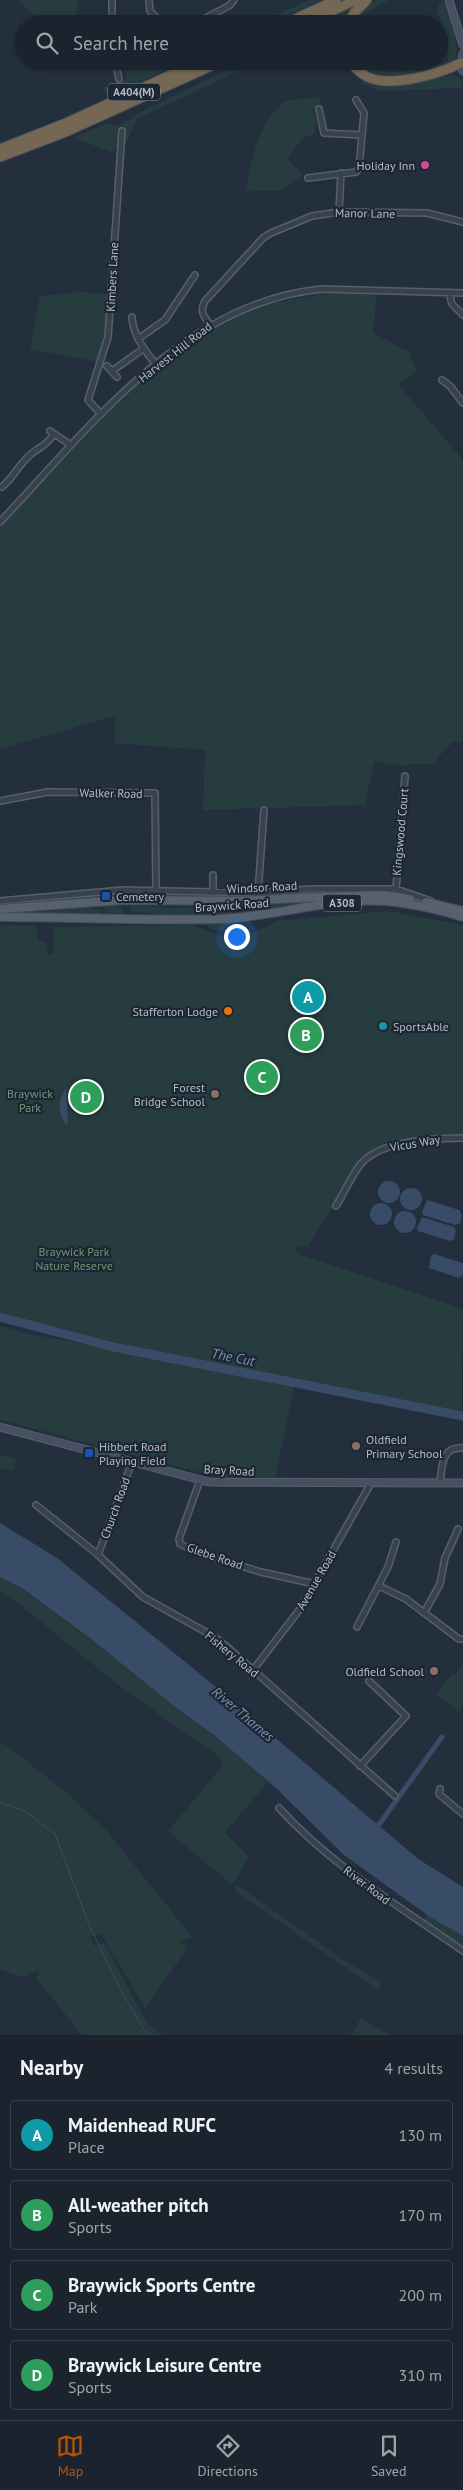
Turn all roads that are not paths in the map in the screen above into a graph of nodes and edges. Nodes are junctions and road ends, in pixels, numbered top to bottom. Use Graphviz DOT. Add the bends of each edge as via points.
graph roads {
  1 [pos="112,0"];
  2 [pos="149,0"];
  3 [pos="234,0"];
  4 [pos="336,0"];
  5 [pos="356,0"];
  6 [pos="367,0"];
  7 [pos="449,0"];
  8 [pos="112,15"];
  9 [pos="154,15"];
  10 [pos="212,15"];
  11 [pos="304,15"];
  12 [pos="324,15"];
  13 [pos="353,15"];
  14 [pos="463,45"];
  15 [pos="462,63"];
  16 [pos="448,69"];
  17 [pos="116,70"];
  18 [pos="181,70"];
  19 [pos="202,70"];
  20 [pos="359,70"];
  21 [pos="444,70"];
  22 [pos="119,79"];
  23 [pos="356,100"];
  24 [pos="318,109"];
  25 [pos="122,131"];
  26 [pos="361,135"];
  27 [pos="0,149"];
  28 [pos="0,157"];
  29 [pos="341,174"];
  30 [pos="308,178"];
  31 [pos="339,212"];
  32 [pos="463,222"];
  33 [pos="195,275"];
  34 [pos="449,293"];
  35 [pos="463,293"];
  36 [pos="463,315"];
  37 [pos="132,317"];
  38 [pos="210,324"];
  39 [pos="138,339"];
  40 [pos="143,349"];
  41 [pos="156,365"];
  42 [pos="107,366"];
  43 [pos="112,371"];
  44 [pos="117,377"];
  45 [pos="442,380"];
  46 [pos="463,403"];
  47 [pos="100,414"];
  48 [pos="71,445"];
  49 [pos="2,487"];
  50 [pos="0,522"];
  51 [pos="405,776"];
  52 [pos="0,801"];
  53 [pos="265,810"];
  54 [pos="213,875"];
  55 [pos="396,889"];
  56 [pos="156,891"];
  57 [pos="213,893"];
  58 [pos="258,893"];
  59 [pos="0,901"];
  60 [pos="441,904"];
  61 [pos="0,909"];
  62 [pos="463,911"];
  63 [pos="0,917"];
  64 [pos="463,917"];
  65 [pos="463,1138"];
  66 [pos="336,1206"];
  67 [pos="0,1427"];
  68 [pos="463,1448"];
  69 [pos="132,1462"];
  70 [pos="200,1480"];
  71 [pos="371,1483"];
  72 [pos="440,1483"];
  73 [pos="463,1483"];
  74 [pos="36,1505"];
  75 [pos="458,1529"];
  76 [pos="396,1542"];
  77 [pos="98,1555"];
  78 [pos="315,1584"];
  79 [pos="379,1586"];
  80 [pos="424,1613"];
  81 [pos="357,1628"];
  82 [pos="463,1639"];
  83 [pos="253,1670"];
  84 [pos="369,1681"];
  85 [pos="360,1766"];
  86 [pos="440,1789"];
  87 [pos="395,1796"];
  88 [pos="280,1808"];
  89 [pos="463,1814"];
  90 [pos="463,1951"];
  1 -- 8 [label="street"];
  2 -- 9 [label="street" via="150,11"];
  3 -- 10 [label="street" via="230,6"];
  4 -- 11 [label="highway"];
  5 -- 12 [label="highway"];
  6 -- 13 [label="highway"];
  7 -- 14 [label="main road"];
  15 -- 16 [label="highway"];
  17 -- 22 [label="street"];
  18 -- 27 [label="highway, A404(M)" via="66,123"];
  19 -- 28 [label="highway, A404(M)" via="68,131"];
  20 -- 21 [label="highway" via="365,76 386,81"];
  23 -- 26 [label="street" via="364,113"];
  24 -- 26 [label="street" via="324,133"];
  25 -- 47 [label="street, Kimbers Lane" via="108,337 88,400"];
  26 -- 29 [label="street" via="359,168 356,172"];
  29 -- 30 [label="street"];
  29 -- 31 [label="street"];
  31 -- 32 [label="street, Manor Lane" via="434,214"];
  31 -- 38 [label="street, Manor Lane" via="312,216 263,238 205,301 202,312"];
  33 -- 39 [label="street" via="165,320"];
  34 -- 35 [label="street, Harvest Hill Road"];
  34 -- 36 [label="street" via="452,304"];
  34 -- 38 [label="street, Harvest Hill Road" via="346,288 301,291 263,300"];
  37 -- 39 [label="street" via="132,328"];
  38 -- 41 [label="street, Harvest Hill Road"];
  39 -- 40 [label="street"];
  40 -- 41 [label="street"];
  40 -- 43 [label="street"];
  41 -- 47 [label="street, Harvest Hill Road"];
  42 -- 43 [label="street"];
  43 -- 44 [label="street"];
  45 -- 46 [label="street"];
  47 -- 48 [label="street, Harvest Hill Road"];
  48 -- 49 [label="street" via="52,432 41,450 27,457 13,478"];
  48 -- 50 [label="street, Harvest Hill Road"];
  51 -- 55 [label="street, Kingswood Court"];
  52 -- 56 [label="street, Walker Road" via="48,792 155,793"];
  53 -- 58 [label="street"];
  54 -- 57 [label="street"];
  55 -- 58 [label="street, Braywick Road"];
  55 -- 60 [label="street, Braywick Road"];
  56 -- 57 [label="street, Braywick Road"];
  56 -- 59 [label="street, Braywick Road" via="90,891"];
  57 -- 58 [label="street, Braywick Road"];
  60 -- 61 [label="main road, Windsor Road / A308" via="384,896 340,896 239,901 123,900"];
  60 -- 62 [label="main road, Windsor Road / A308"];
  63 -- 64 [label="main road, Braywick Road / A308" via="220,919 345,902 384,900 425,906"];
  65 -- 66 [label="street, Vicus Way" via="411,1142 371,1155 360,1165"];
  67 -- 69 [label="main road, Bray Road"];
  68 -- 72 [label="street" via="445,1454"];
  69 -- 70 [label="main road, Bray Road"];
  69 -- 77 [label="street, Church Road"];
  70 -- 71 [label="main road, Bray Road"];
  70 -- 78 [label="street, Glebe Road" via="180,1544 260,1572"];
  71 -- 72 [label="main road, Bray Road"];
  71 -- 78 [label="street, Avenue Road"];
  72 -- 73 [label="main road, Bray Road"];
  74 -- 77 [label="street, Fishery Road"];
  75 -- 80 [label="street" via="445,1558 440,1584"];
  76 -- 79 [label="street"];
  77 -- 83 [label="street, Fishery Road" via="143,1598 213,1636"];
  78 -- 83 [label="street, Avenue Road" via="278,1640"];
  79 -- 80 [label="street" via="406,1598"];
  79 -- 81 [label="street"];
  80 -- 82 [label="street"];
  83 -- 85 [label="street, Fishery Road"];
  84 -- 85 [label="street" via="406,1716"];
  85 -- 87 [label="street, Fishery Road"];
  86 -- 89 [label="street" via="439,1794"];
  88 -- 90 [label="street, River Road" via="356,1877"];
}
